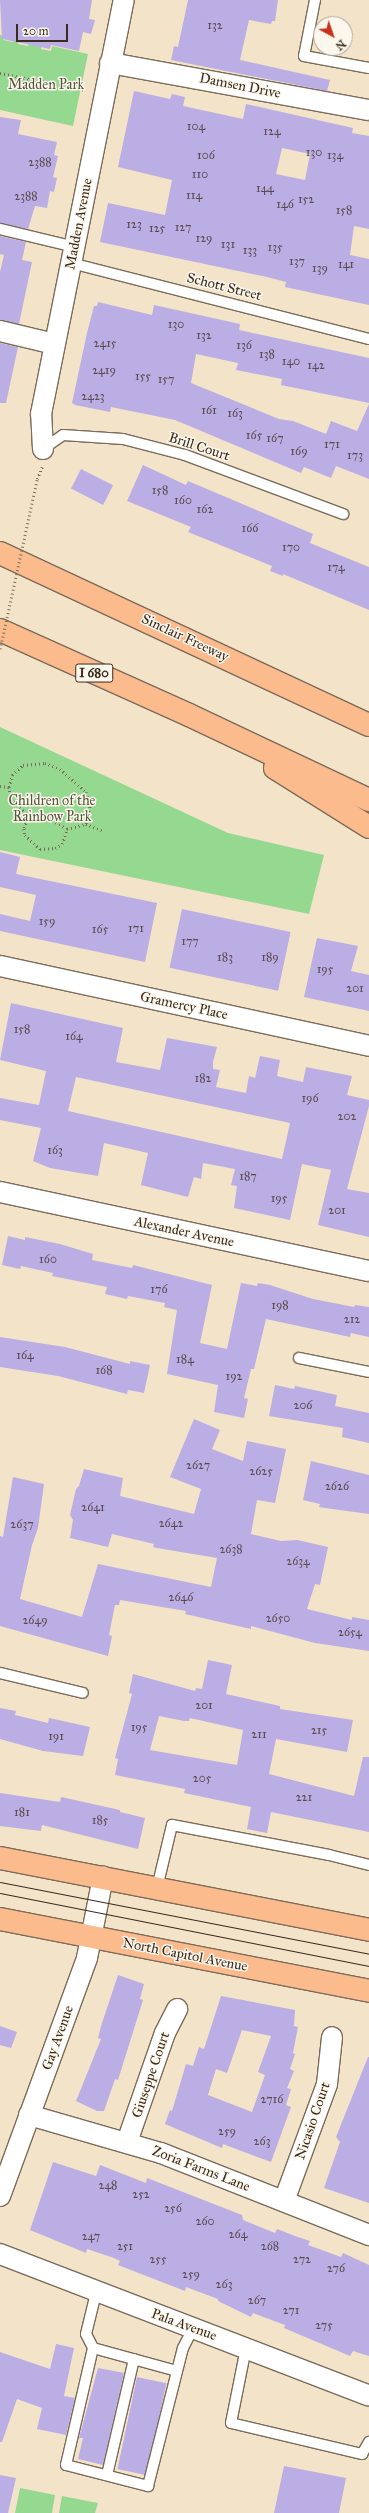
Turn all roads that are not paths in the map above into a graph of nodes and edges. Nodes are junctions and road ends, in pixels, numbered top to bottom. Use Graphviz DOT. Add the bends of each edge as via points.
graph roads {
  1 [pos="124,0"];
  2 [pos="315,0"];
  3 [pos="110,63"];
  4 [pos="369,68"];
  5 [pos="369,110"];
  6 [pos="0,229"];
  7 [pos="73,255"];
  8 [pos="0,331"];
  9 [pos="369,339"];
  10 [pos="54,344"];
  11 [pos="44,449"];
  12 [pos="343,514"];
  13 [pos="0,548"];
  14 [pos="0,553"];
  15 [pos="52,577"];
  16 [pos="0,630"];
  17 [pos="225,656"];
  18 [pos="369,710"];
  19 [pos="189,715"];
  20 [pos="369,725"];
  21 [pos="369,800"];
  22 [pos="369,827"];
  23 [pos="0,966"];
  24 [pos="369,1046"];
  25 [pos="0,1192"];
  26 [pos="369,1271"];
  27 [pos="299,1358"];
  28 [pos="369,1372"];
  29 [pos="0,1673"];
  30 [pos="83,1693"];
  31 [pos="0,1858"];
  32 [pos="369,1865"];
  33 [pos="102,1877"];
  34 [pos="157,1888"];
  35 [pos="0,1919"];
  36 [pos="369,1930"];
  37 [pos="90,1937"];
  38 [pos="369,1991"];
  39 [pos="177,2009"];
  40 [pos="332,2037"];
  41 [pos="29,2115"];
  42 [pos="128,2142"];
  43 [pos="0,2196"];
  44 [pos="284,2201"];
  45 [pos="369,2234"];
  46 [pos="0,2254"];
  47 [pos="96,2293"];
  48 [pos="193,2328"];
  49 [pos="93,2348"];
  50 [pos="246,2348"];
  51 [pos="134,2359"];
  52 [pos="177,2370"];
  53 [pos="369,2396"];
  54 [pos="369,2442"];
  55 [pos="108,2475"];
  1 -- 3 [label="street, Madden Avenue"];
  2 -- 4 [label="lane" via="304,56"];
  3 -- 5 [label="street, Damsen Drive"];
  3 -- 7 [label="street, Madden Avenue"];
  6 -- 7 [label="lane, Schott Street"];
  7 -- 9 [label="lane, Schott Street"];
  7 -- 10 [label="street, Madden Avenue"];
  8 -- 10 [label="street"];
  10 -- 11 [label="street, Madden Avenue" via="41,414"];
  11 -- 12 [label="lane, Brill Court" via="62,435 123,439 185,454"];
  13 -- 15 [label="main road"];
  14 -- 15 [label="main road, Sinclair Freeway"];
  15 -- 17 [label="main road, Sinclair Freeway"];
  16 -- 19 [label="main road, I 680"];
  17 -- 18 [label="main road"];
  17 -- 20 [label="main road, Sinclair Freeway"];
  19 -- 21 [label="main road, I 680"];
  19 -- 22 [label="main road"];
  23 -- 24 [label="street, Gramercy Place"];
  25 -- 26 [label="street, Alexander Avenue"];
  27 -- 28 [label="lane"];
  29 -- 30 [label="lane"];
  31 -- 33 [label="main road"];
  32 -- 34 [label="lane" via="172,1825"];
  33 -- 34 [label="main road"];
  33 -- 37 [label="street, Gay Avenue"];
  34 -- 36 [label="main road"];
  35 -- 37 [label="main road, North Capitol Avenue"];
  37 -- 38 [label="main road, North Capitol Avenue"];
  37 -- 41 [label="street, Gay Avenue" via="87,1958"];
  39 -- 42 [label="street, Giuseppe Court" via="165,2033"];
  40 -- 44 [label="street, Nicasio Court" via="328,2084"];
  41 -- 42 [label="street, Zoria Farms Lane" via="98,2137"];
  41 -- 43 [label="street, Gay Avenue"];
  42 -- 44 [label="street, Zoria Farms Lane"];
  44 -- 45 [label="street, Zoria Farms Lane"];
  46 -- 47 [label="street, Pala Avenue"];
  47 -- 48 [label="street, Pala Avenue"];
  47 -- 49 [label="lane" via="86,2334"];
  48 -- 50 [label="street, Pala Avenue"];
  48 -- 52 [label="lane" via="184,2344"];
  49 -- 51 [label="lane"];
  49 -- 55 [label="lane" via="66,2464"];
  50 -- 53 [label="street, Pala Avenue"];
  50 -- 54 [label="lane" via="231,2423 362,2454"];
  51 -- 52 [label="lane"];
  51 -- 55 [label="lane"];
  52 -- 55 [label="lane" via="148,2486"];
}
